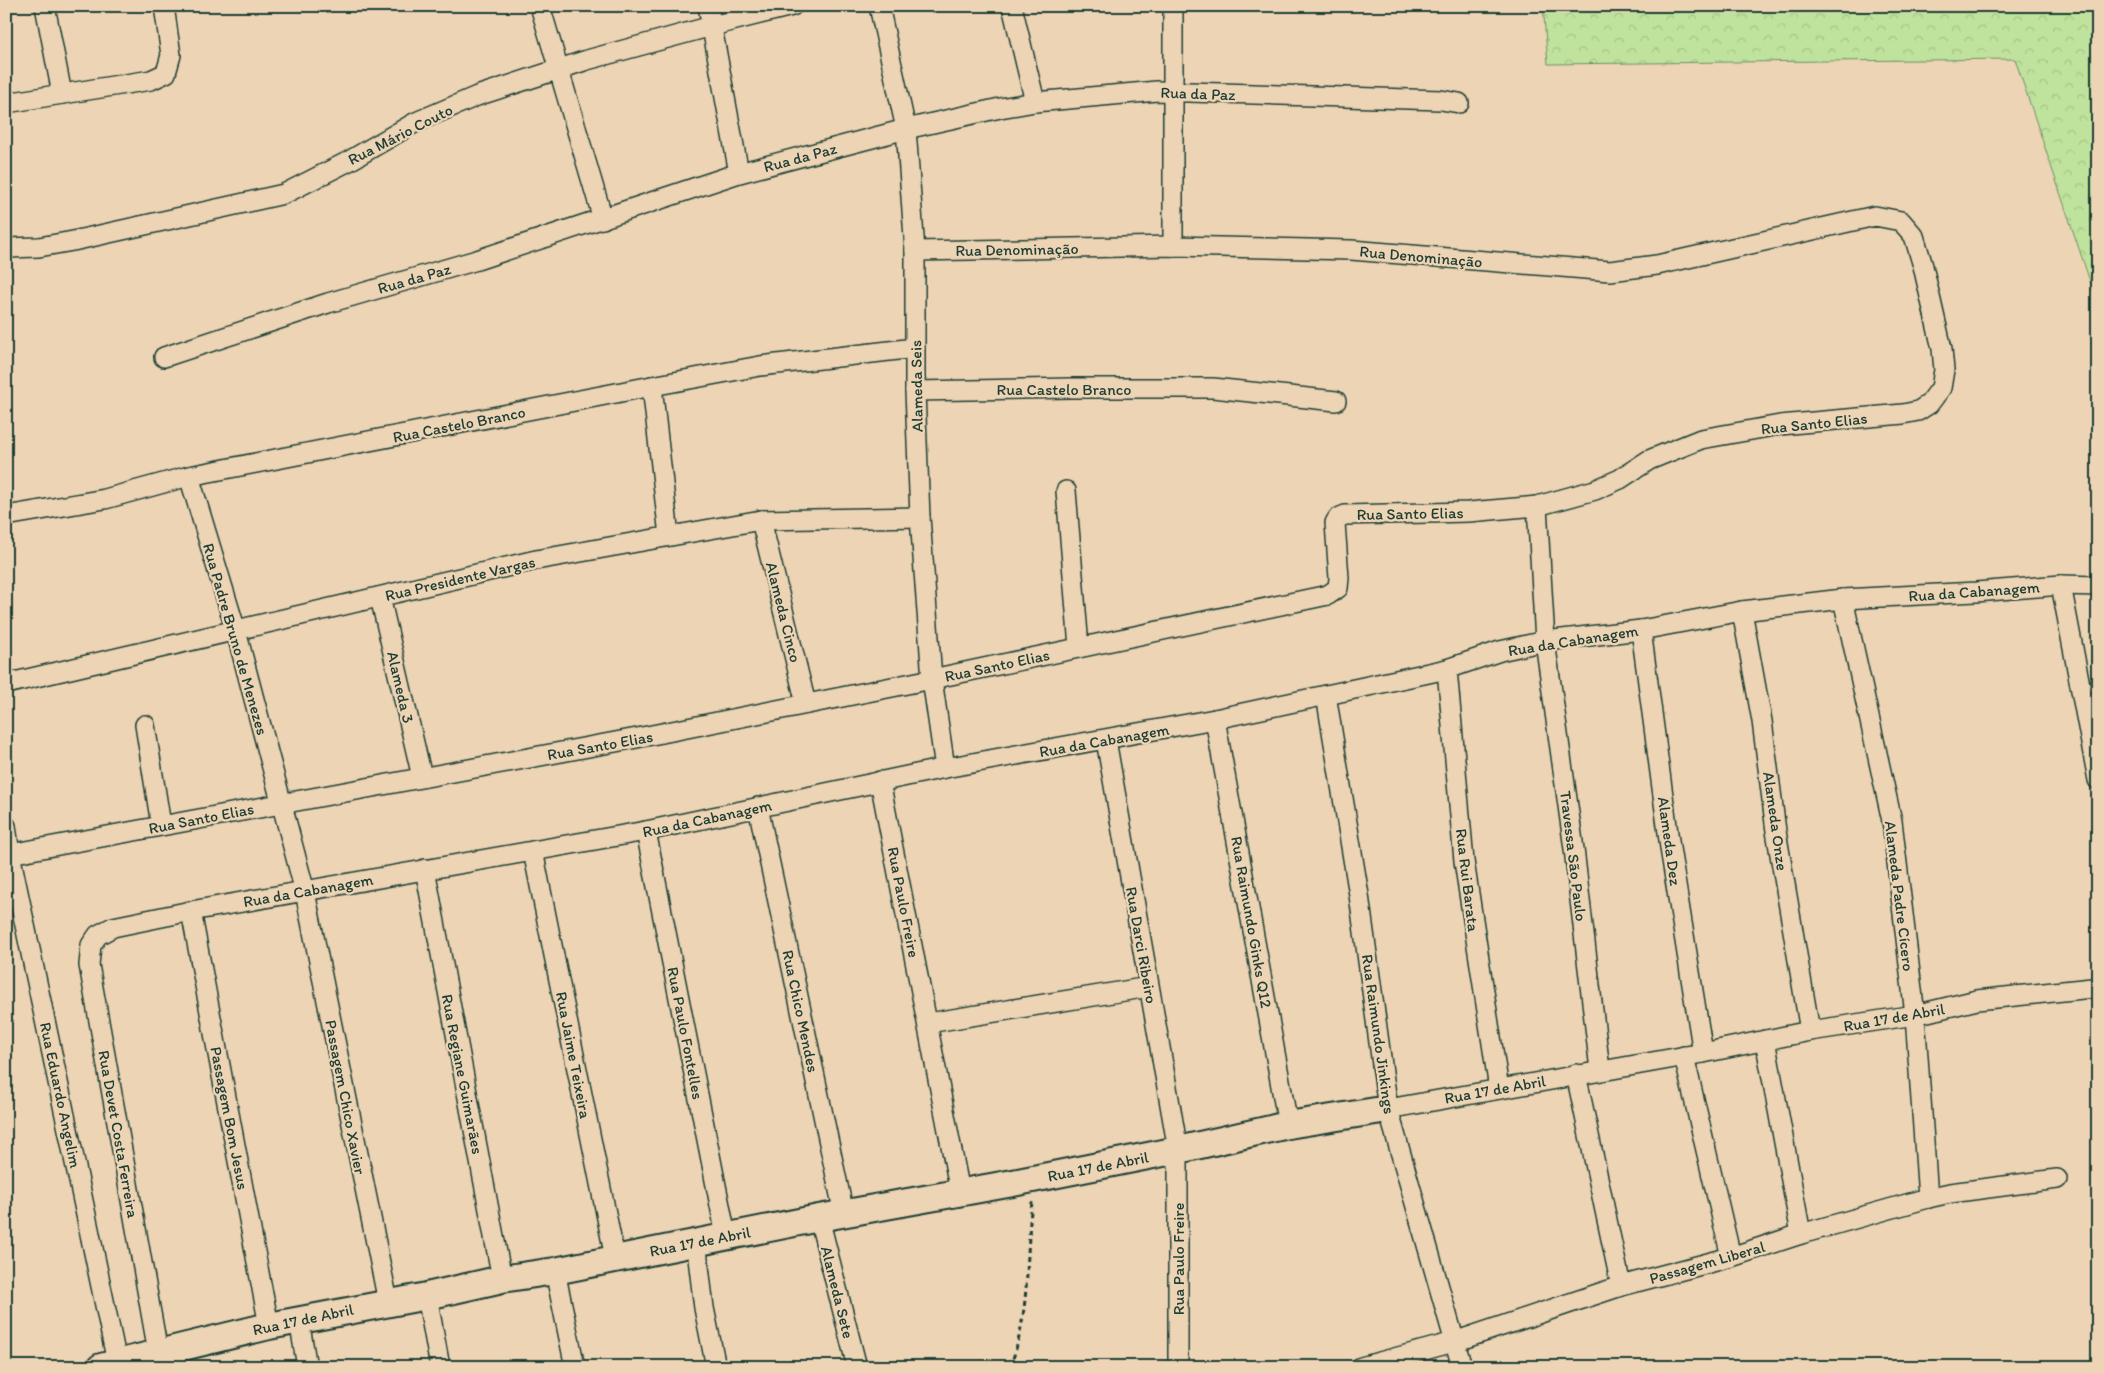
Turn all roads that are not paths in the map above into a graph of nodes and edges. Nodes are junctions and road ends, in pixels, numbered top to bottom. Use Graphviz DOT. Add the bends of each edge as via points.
graph roads {
  1 [pos="46,6"];
  2 [pos="164,6"];
  3 [pos="540,6"];
  4 [pos="708,6"];
  5 [pos="792,6"];
  6 [pos="879,6"];
  7 [pos="1012,6"];
  8 [pos="1173,6"];
  9 [pos="712,26"];
  10 [pos="560,69"];
  11 [pos="1173,92"];
  12 [pos="62,94"];
  13 [pos="1035,102"];
  14 [pos="6,103"];
  15 [pos="1459,103"];
  16 [pos="906,129"];
  17 [pos="739,173"];
  18 [pos="603,219"];
  19 [pos="1914,236"];
  20 [pos="1172,246"];
  21 [pos="6,248"];
  22 [pos="915,251"];
  23 [pos="915,348"];
  24 [pos="164,357"];
  25 [pos="652,386"];
  26 [pos="916,391"];
  27 [pos="1336,401"];
  28 [pos="189,476"];
  29 [pos="1066,491"];
  30 [pos="1537,506"];
  31 [pos="6,516"];
  32 [pos="920,517"];
  33 [pos="761,520"];
  34 [pos="669,536"];
  35 [pos="2061,585"];
  36 [pos="2098,586"];
  37 [pos="380,597"];
  38 [pos="1843,599"];
  39 [pos="1742,612"];
  40 [pos="1641,630"];
  41 [pos="236,631"];
  42 [pos="1545,641"];
  43 [pos="1079,648"];
  44 [pos="1447,669"];
  45 [pos="932,679"];
  46 [pos="6,684"];
  47 [pos="1326,695"];
  48 [pos="806,704"];
  49 [pos="1216,719"];
  50 [pos="145,725"];
  51 [pos="1106,740"];
  52 [pos="945,768"];
  53 [pos="422,777"];
  54 [pos="2098,780"];
  55 [pos="880,781"];
  56 [pos="282,802"];
  57 [pos="758,807"];
  58 [pos="161,825"];
  59 [pos="6,826"];
  60 [pos="646,831"];
  61 [pos="532,851"];
  62 [pos="10,854"];
  63 [pos="425,869"];
  64 [pos="305,892"];
  65 [pos="191,911"];
  66 [pos="113,927"];
  67 [pos="2098,986"];
  68 [pos="1149,987"];
  69 [pos="1915,1015"];
  70 [pos="928,1023"];
  71 [pos="1810,1031"];
  72 [pos="1765,1040"];
  73 [pos="1694,1054"];
  74 [pos="1600,1070"];
  75 [pos="1576,1074"];
  76 [pos="1499,1089"];
  77 [pos="1388,1109"];
  78 [pos="1288,1126"];
  79 [pos="1178,1150"];
  80 [pos="2057,1178"];
  81 [pos="960,1192"];
  82 [pos="1928,1198"];
  83 [pos="831,1216"];
  84 [pos="1801,1234"];
  85 [pos="726,1236"];
  86 [pos="696,1242"];
  87 [pos="1731,1257"];
  88 [pos="615,1258"];
  89 [pos="556,1271"];
  90 [pos="502,1279"];
  91 [pos="1621,1286"];
  92 [pos="427,1296"];
  93 [pos="388,1302"];
  94 [pos="299,1320"];
  95 [pos="269,1326"];
  96 [pos="1454,1342"];
  97 [pos="158,1352"];
  98 [pos="112,1366"];
  99 [pos="307,1367"];
  100 [pos="440,1367"];
  101 [pos="575,1367"];
  102 [pos="716,1367"];
  103 [pos="857,1367"];
  104 [pos="1178,1367"];
  105 [pos="1361,1367"];
  106 [pos="1462,1367"];
  1 -- 12 [label="street"];
  2 -- 12 [label="street" via="171,55 166,73 151,80"];
  3 -- 10 [label="street"];
  4 -- 9 [label="street"];
  5 -- 9 [label="street, Rua Mário Couto"];
  6 -- 16 [label="street, Alameda Seis"];
  7 -- 13 [label="street"];
  8 -- 11 [label="street"];
  9 -- 10 [label="street, Rua Mário Couto"];
  9 -- 17 [label="street"];
  10 -- 18 [label="street"];
  10 -- 21 [label="street, Rua Mário Couto" via="477,96 416,122 284,194 73,241"];
  11 -- 13 [label="street, Rua da Paz"];
  11 -- 15 [label="street, Rua da Paz"];
  11 -- 20 [label="street"];
  12 -- 14 [label="street"];
  13 -- 16 [label="street, Rua da Paz"];
  16 -- 17 [label="street, Rua da Paz"];
  16 -- 22 [label="street, Alameda Seis"];
  17 -- 18 [label="street, Rua da Paz"];
  18 -- 24 [label="street, Rua da Paz"];
  19 -- 20 [label="street, Rua Denominação" via="1901,221 1875,216 1657,264 1610,271 1351,250"];
  19 -- 30 [label="street, Rua Santo Elias" via="1942,349 1944,370 1941,388 1929,404 1904,414 1780,425 1701,440 1649,460 1620,479 1595,490"];
  20 -- 22 [label="street, Rua Denominação"];
  22 -- 23 [label="street, Alameda Seis"];
  23 -- 25 [label="street, Rua Castelo Branco" via="760,366"];
  23 -- 26 [label="street, Alameda Seis"];
  25 -- 28 [label="street, Rua Castelo Branco"];
  25 -- 34 [label="street"];
  26 -- 27 [label="street, Rua Castelo Branco" via="1213,388"];
  26 -- 32 [label="street, Alameda Seis"];
  28 -- 31 [label="street, Rua Castelo Branco" via="105,499"];
  28 -- 41 [label="street, Rua Padre Bruno de Menezes"];
  29 -- 43 [label="street"];
  30 -- 42 [label="street, Travessa São Paulo"];
  30 -- 43 [label="street, Rua Santo Elias" via="1469,512 1345,514 1335,523 1338,588 1328,595"];
  32 -- 33 [label="street, Rua Presidente Vargas"];
  32 -- 45 [label="street, Alameda Seis"];
  33 -- 34 [label="street, Rua Presidente Vargas"];
  33 -- 48 [label="street, Alameda Cinco"];
  34 -- 37 [label="street, Rua Presidente Vargas" via="536,560"];
  35 -- 36 [label="street, Rua da Cabanagem"];
  35 -- 38 [label="street, Rua da Cabanagem"];
  35 -- 54 [label="street"];
  37 -- 41 [label="street, Rua Presidente Vargas"];
  37 -- 53 [label="street, Alameda 3"];
  38 -- 39 [label="street, Rua da Cabanagem"];
  38 -- 69 [label="street, Alameda Padre Cícero" via="1892,821"];
  39 -- 40 [label="street, Rua da Cabanagem"];
  39 -- 71 [label="street, Alameda Onze"];
  40 -- 42 [label="street, Rua da Cabanagem"];
  40 -- 73 [label="street, Alameda Dez"];
  41 -- 46 [label="street, Rua Presidente Vargas"];
  41 -- 56 [label="street, Rua Padre Bruno de Menezes"];
  42 -- 44 [label="street, Rua da Cabanagem" via="1500,651"];
  42 -- 74 [label="street, Travessa São Paulo"];
  43 -- 45 [label="street, Rua Santo Elias"];
  44 -- 47 [label="street, Rua da Cabanagem"];
  44 -- 76 [label="street, Rua Rui Barata" via="1464,861"];
  45 -- 48 [label="street, Rua Santo Elias"];
  45 -- 52 [label="street, Alameda Seis"];
  47 -- 49 [label="street, Rua da Cabanagem"];
  47 -- 77 [label="street, Rua Raimundo Jinkings" via="1360,895"];
  48 -- 53 [label="street, Rua Santo Elias"];
  49 -- 51 [label="street, Rua da Cabanagem"];
  49 -- 78 [label="street, Rua Raimundo Ginks Q12"];
  50 -- 58 [label="street"];
  51 -- 52 [label="street, Rua da Cabanagem"];
  51 -- 68 [label="street, Rua Darci Ribeiro"];
  52 -- 55 [label="street, Rua da Cabanagem"];
  53 -- 56 [label="street, Rua Santo Elias"];
  55 -- 57 [label="street, Rua da Cabanagem"];
  55 -- 70 [label="street, Rua Paulo Freire"];
  56 -- 58 [label="street, Rua Santo Elias"];
  56 -- 64 [label="street, Rua Padre Bruno de Menezes"];
  57 -- 60 [label="street, Rua da Cabanagem"];
  57 -- 83 [label="street, Rua Chico Mendes"];
  58 -- 62 [label="street, Rua Santo Elias"];
  59 -- 62 [label="street, Rua Eduardo Angelim"];
  60 -- 61 [label="street, Rua da Cabanagem"];
  60 -- 85 [label="street, Rua Paulo Fontelles"];
  61 -- 63 [label="street, Rua da Cabanagem"];
  61 -- 88 [label="street, Rua Jaime Teixeira"];
  62 -- 98 [label="street, Rua Eduardo Angelim"];
  63 -- 64 [label="street, Rua da Cabanagem"];
  63 -- 90 [label="street, Rua Regiane Guimarães"];
  64 -- 65 [label="street, Rua da Cabanagem"];
  64 -- 93 [label="street, Passagem Chico Xavier"];
  65 -- 66 [label="street, Rua da Cabanagem"];
  65 -- 95 [label="street, Passagem Bom Jesus"];
  66 -- 97 [label="street, Rua Devet Costa Ferreira" via="98,935 91,945 89,965"];
  67 -- 69 [label="street, Rua 17 de Abril" via="1976,1000"];
  68 -- 70 [label="street"];
  68 -- 79 [label="street, Rua Darci Ribeiro"];
  69 -- 71 [label="street, Rua 17 de Abril"];
  69 -- 82 [label="street, Alameda Padre Cícero"];
  70 -- 81 [label="street, Rua Paulo Freire"];
  71 -- 72 [label="street, Rua 17 de Abril"];
  72 -- 73 [label="street, Rua 17 de Abril"];
  72 -- 84 [label="street"];
  73 -- 74 [label="street, Rua 17 de Abril"];
  73 -- 87 [label="street, Alameda Dez"];
  74 -- 75 [label="street, Rua 17 de Abril"];
  75 -- 76 [label="street, Rua 17 de Abril"];
  75 -- 91 [label="street"];
  76 -- 77 [label="street, Rua 17 de Abril"];
  77 -- 78 [label="street, Rua 17 de Abril"];
  77 -- 96 [label="street, Rua Raimundo Jinkings"];
  78 -- 79 [label="street, Rua 17 de Abril"];
  79 -- 81 [label="street, Rua 17 de Abril"];
  79 -- 104 [label="street, Rua Paulo Freire"];
  80 -- 82 [label="street, Passagem Liberal"];
  81 -- 83 [label="street, Rua 17 de Abril"];
  82 -- 84 [label="street, Passagem Liberal"];
  83 -- 85 [label="street, Rua 17 de Abril"];
  83 -- 103 [label="street, Alameda Sete"];
  84 -- 87 [label="street, Passagem Liberal"];
  85 -- 86 [label="street, Rua 17 de Abril"];
  86 -- 88 [label="street, Rua 17 de Abril"];
  86 -- 102 [label="street" via="704,1308"];
  87 -- 91 [label="street, Passagem Liberal"];
  88 -- 89 [label="street, Rua 17 de Abril"];
  89 -- 90 [label="street, Rua 17 de Abril"];
  89 -- 101 [label="street"];
  90 -- 92 [label="street, Rua 17 de Abril"];
  91 -- 96 [label="street, Passagem Liberal"];
  92 -- 93 [label="street, Rua 17 de Abril"];
  92 -- 100 [label="street"];
  93 -- 94 [label="street, Rua 17 de Abril"];
  94 -- 95 [label="street, Rua 17 de Abril"];
  94 -- 99 [label="street"];
  95 -- 97 [label="street, Rua 17 de Abril"];
  96 -- 105 [label="street, Passagem Liberal"];
  96 -- 106 [label="street, Rua Raimundo Jinkings"];
  97 -- 98 [label="street, Rua 17 de Abril"];
}
